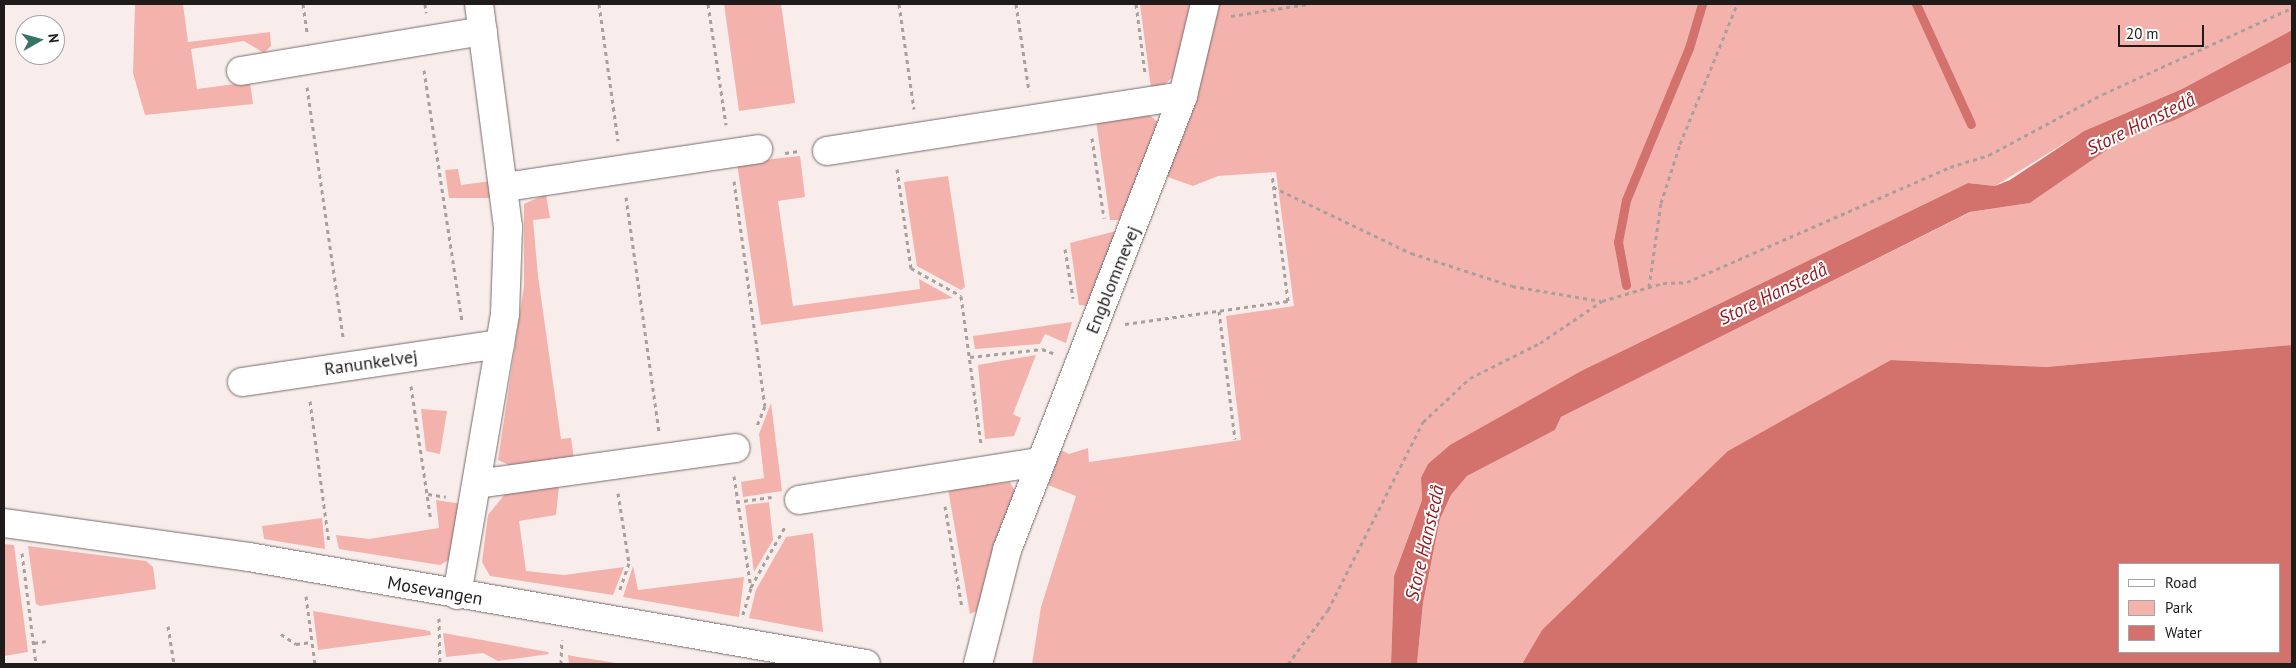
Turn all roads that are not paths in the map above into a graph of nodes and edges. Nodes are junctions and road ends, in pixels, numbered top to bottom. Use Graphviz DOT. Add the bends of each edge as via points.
graph roads {
  1 [pos="479,4"];
  2 [pos="1203,12"];
  3 [pos="483,31"];
  4 [pos="241,72"];
  5 [pos="1184,96"];
  6 [pos="758,149"];
  7 [pos="827,151"];
  8 [pos="505,187"];
  9 [pos="500,344"];
  10 [pos="242,382"];
  11 [pos="736,448"];
  12 [pos="1040,462"];
  13 [pos="477,484"];
  14 [pos="799,500"];
  15 [pos="13,524"];
  16 [pos="450,594"];
  17 [pos="866,664"];
  18 [pos="978,664"];
  1 -- 3 [label="street"];
  2 -- 5 [label="street, Engblommevej"];
  3 -- 4 [label="street"];
  3 -- 8 [label="street"];
  5 -- 7 [label="street"];
  5 -- 12 [label="street, Engblommevej"];
  6 -- 8 [label="street"];
  8 -- 9 [label="street" via="508,236"];
  9 -- 10 [label="street, Ranunkelvej"];
  9 -- 13 [label="street"];
  11 -- 13 [label="street"];
  12 -- 14 [label="street"];
  12 -- 18 [label="street, Engblommevej" via="987,620"];
  13 -- 16 [label="street"];
  15 -- 16 [label="street, Mosevangen" via="321,570"];
  16 -- 17 [label="street, Mosevangen"];
}
